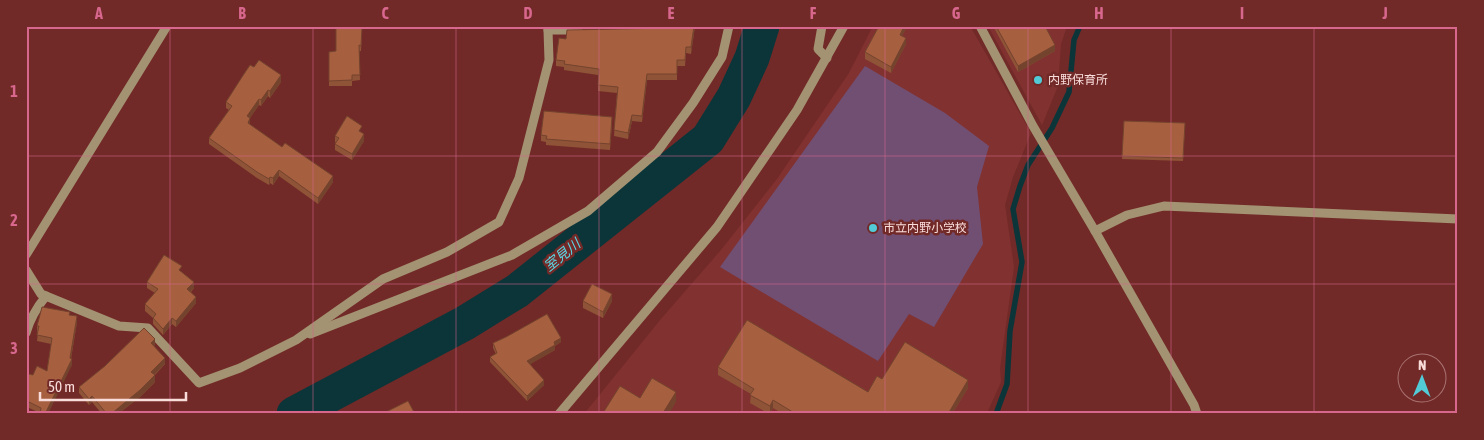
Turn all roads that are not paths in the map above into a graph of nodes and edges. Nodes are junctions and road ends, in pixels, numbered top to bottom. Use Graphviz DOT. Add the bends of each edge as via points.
graph roads {
  1 [pos="168,26"];
  2 [pos="729,26"];
  3 [pos="822,26"];
  4 [pos="844,26"];
  5 [pos="980,26"];
  6 [pos="549,28"];
  7 [pos="588,30"];
  8 [pos="827,58"];
  9 [pos="1458,219"];
  10 [pos="1095,231"];
  11 [pos="26,255"];
  12 [pos="26,270"];
  13 [pos="46,296"];
  14 [pos="26,333"];
  15 [pos="296,340"];
  16 [pos="559,414"];
  17 [pos="1198,414"];
  1 -- 11 [label="street"];
  2 -- 15 [label="street" via="722,57 658,152 588,211 512,255"];
  3 -- 8 [label="street" via="818,49"];
  4 -- 8 [label="street"];
  5 -- 10 [label="street" via="1033,126"];
  6 -- 7 [label="street"];
  6 -- 15 [label="street" via="549,60 519,178 499,222 447,252 383,280"];
  8 -- 16 [label="street" via="797,110 717,227"];
  9 -- 10 [label="street" via="1164,206 1127,216"];
  10 -- 17 [label="street"];
  12 -- 13 [label="street" via="41,294"];
  13 -- 14 [label="street" via="38,305"];
  13 -- 15 [label="street" via="119,326 148,328 199,383 240,368"];
}
